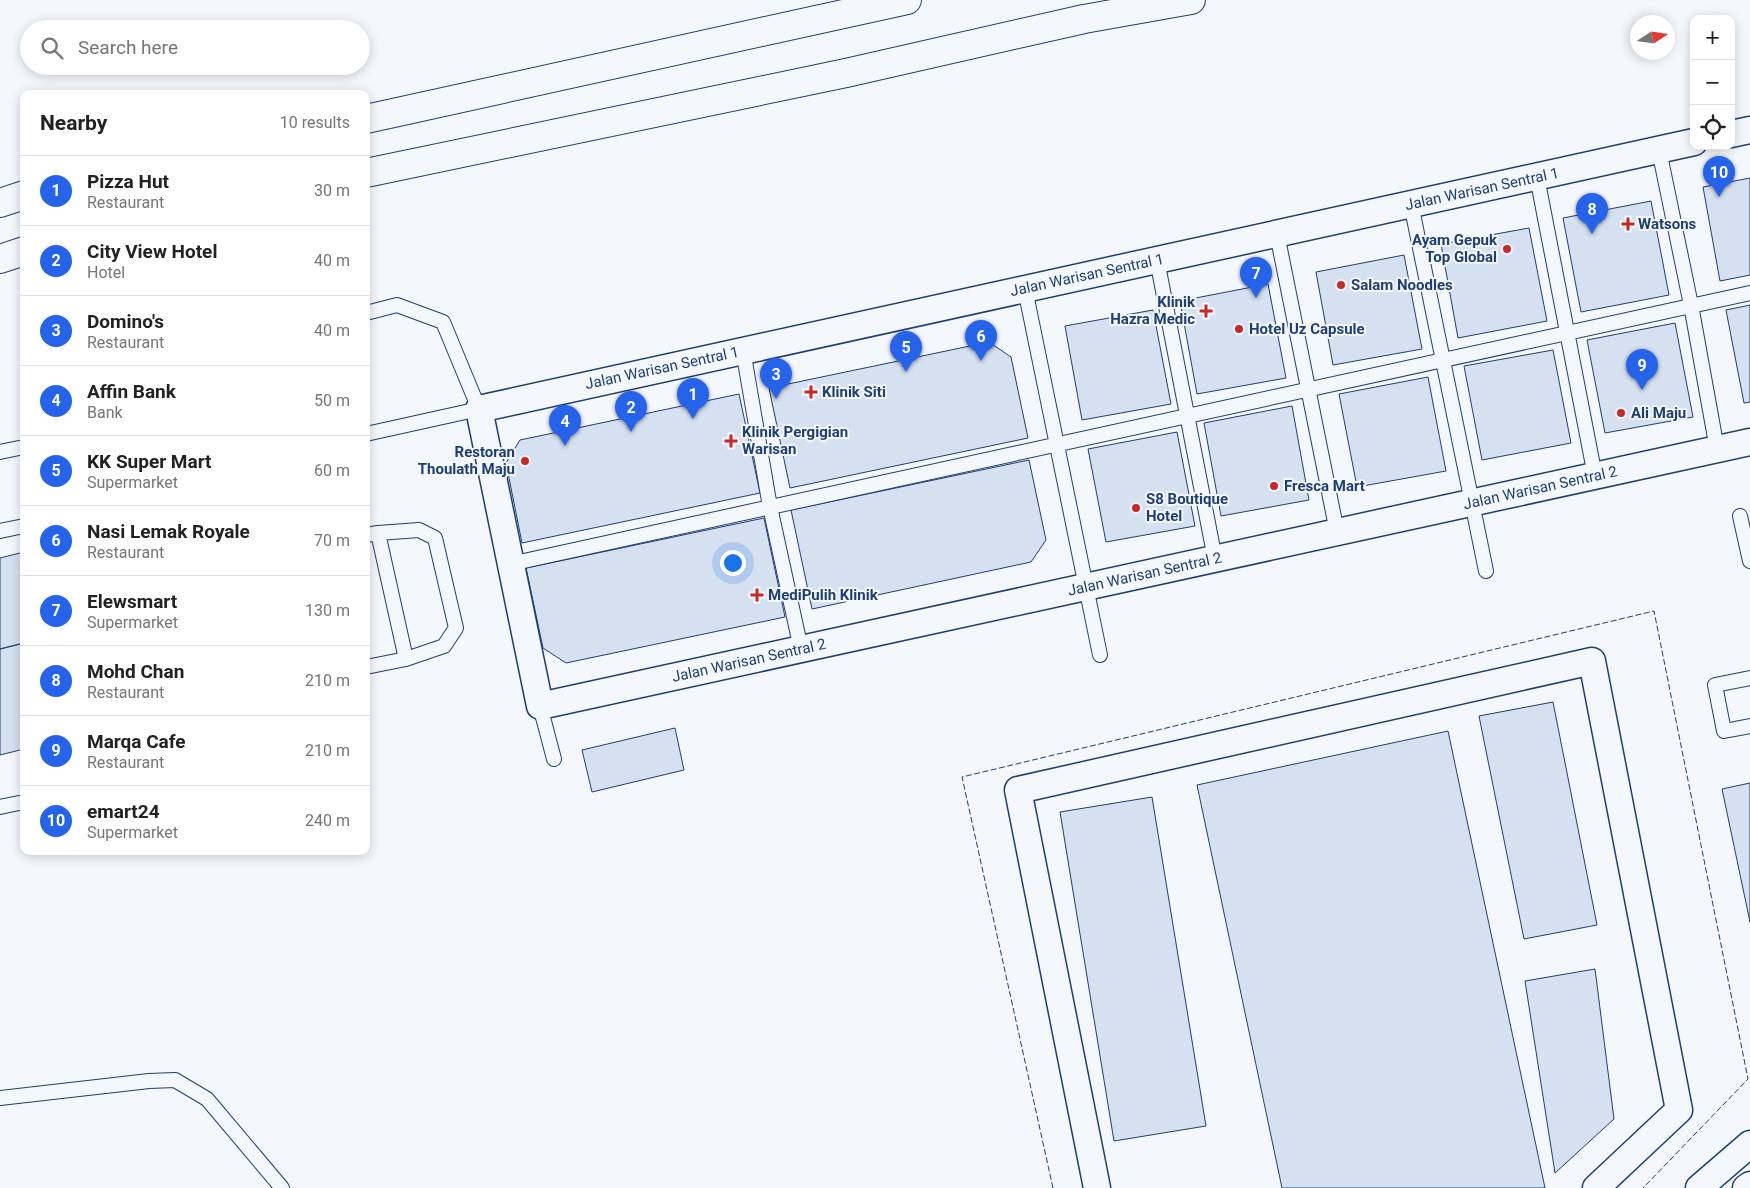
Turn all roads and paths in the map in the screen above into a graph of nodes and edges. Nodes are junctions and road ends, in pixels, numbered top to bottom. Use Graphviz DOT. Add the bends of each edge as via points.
graph roads {
  1 [pos="906,0"];
  2 [pos="1191,0"];
  3 [pos="370,118"];
  4 [pos="1750,130"];
  5 [pos="1735,133"];
  6 [pos="1690,143"];
  7 [pos="1659,150"];
  8 [pos="452,154"];
  9 [pos="370,172"];
  10 [pos="1537,177"];
  11 [pos="370,185"];
  12 [pos="20,196"];
  13 [pos="0,203"];
  14 [pos="1411,204"];
  15 [pos="1277,234"];
  16 [pos="20,252"];
  17 [pos="0,259"];
  18 [pos="1157,260"];
  19 [pos="1025,289"];
  20 [pos="1750,292"];
  21 [pos="1691,306"];
  22 [pos="370,312"];
  23 [pos="1567,332"];
  24 [pos="744,350"];
  25 [pos="1442,360"];
  26 [pos="1308,389"];
  27 [pos="479,409"];
  28 [pos="1187,416"];
  29 [pos="370,433"];
  30 [pos="1750,442"];
  31 [pos="1057,444"];
  32 [pos="20,448"];
  33 [pos="1717,449"];
  34 [pos="0,452"];
  35 [pos="1595,476"];
  36 [pos="1471,503"];
  37 [pos="770,507"];
  38 [pos="1740,516"];
  39 [pos="20,527"];
  40 [pos="0,532"];
  41 [pos="1337,532"];
  42 [pos="372,534"];
  43 [pos="1215,559"];
  44 [pos="1750,561"];
  45 [pos="510,564"];
  46 [pos="1486,571"];
  47 [pos="1086,587"];
  48 [pos="801,649"];
  49 [pos="1100,655"];
  50 [pos="406,659"];
  51 [pos="370,667"];
  52 [pos="1750,678"];
  53 [pos="540,706"];
  54 [pos="1750,726"];
  55 [pos="554,759"];
  56 [pos="20,803"];
  57 [pos="0,807"];
  58 [pos="0,1098"];
  59 [pos="1750,1144"];
  60 [pos="1750,1185"];
  61 [pos="282,1188"];
  62 [pos="1097,1188"];
  63 [pos="1596,1188"];
  64 [pos="1700,1188"];
  65 [pos="1746,1188"];
  1 -- 3 [label="highway"];
  2 -- 8 [label="highway" via="1084,18 846,72"];
  4 -- 5 [label="street"];
  6 -- 7 [label="street, Jalan Warisan Sentral 1"];
  7 -- 10 [label="street, Jalan Warisan Sentral 1"];
  7 -- 21 [label="lane"];
  8 -- 9 [label="highway"];
  8 -- 11 [label="lane"];
  10 -- 14 [label="street, Jalan Warisan Sentral 1"];
  10 -- 23 [label="lane"];
  12 -- 13 [label="highway"];
  14 -- 15 [label="street, Jalan Warisan Sentral 1"];
  14 -- 25 [label="lane"];
  15 -- 18 [label="street, Jalan Warisan Sentral 1"];
  15 -- 26 [label="lane"];
  16 -- 17 [label="highway"];
  18 -- 19 [label="street, Jalan Warisan Sentral 1"];
  18 -- 28 [label="lane"];
  19 -- 24 [label="street, Jalan Warisan Sentral 1"];
  19 -- 31 [label="lane"];
  20 -- 21 [label="lane"];
  21 -- 23 [label="lane"];
  21 -- 33 [label="lane"];
  22 -- 27 [label="lane" via="397,305 444,322"];
  23 -- 25 [label="lane"];
  23 -- 35 [label="lane"];
  24 -- 27 [label="street, Jalan Warisan Sentral 1"];
  24 -- 37 [label="lane"];
  25 -- 26 [label="lane"];
  25 -- 36 [label="lane"];
  26 -- 28 [label="lane"];
  26 -- 41 [label="lane"];
  27 -- 29 [label="lane"];
  27 -- 45 [label="street"];
  28 -- 31 [label="lane"];
  28 -- 43 [label="lane"];
  30 -- 33 [label="street, Jalan Warisan Sentral 2"];
  31 -- 37 [label="lane"];
  31 -- 47 [label="lane"];
  32 -- 34 [label="lane"];
  33 -- 35 [label="street, Jalan Warisan Sentral 2"];
  35 -- 36 [label="street, Jalan Warisan Sentral 2"];
  36 -- 41 [label="street, Jalan Warisan Sentral 2"];
  36 -- 46 [label="lane"];
  37 -- 45 [label="lane"];
  37 -- 48 [label="lane"];
  38 -- 44 [label="lane"];
  39 -- 40 [label="lane"];
  41 -- 43 [label="street, Jalan Warisan Sentral 2"];
  42 -- 50 [label="lane"];
  42 -- 50 [label="lane" via="419,530 435,538 456,628 444,646"];
  43 -- 47 [label="street, Jalan Warisan Sentral 2"];
  45 -- 53 [label="street"];
  47 -- 48 [label="street, Jalan Warisan Sentral 2"];
  47 -- 49 [label="lane"];
  48 -- 53 [label="street, Jalan Warisan Sentral 2"];
  50 -- 51 [label="lane"];
  52 -- 54 [label="lane" via="1715,685 1724,732"];
  53 -- 55 [label="lane"];
  56 -- 57 [label="lane"];
  58 -- 61 [label="lane" via="174,1080 207,1099"];
  59 -- 64 [label="street"];
  60 -- 65 [label="street"];
  62 -- 63 [label="street" via="1018,790 1592,661 1680,1110"];
}
